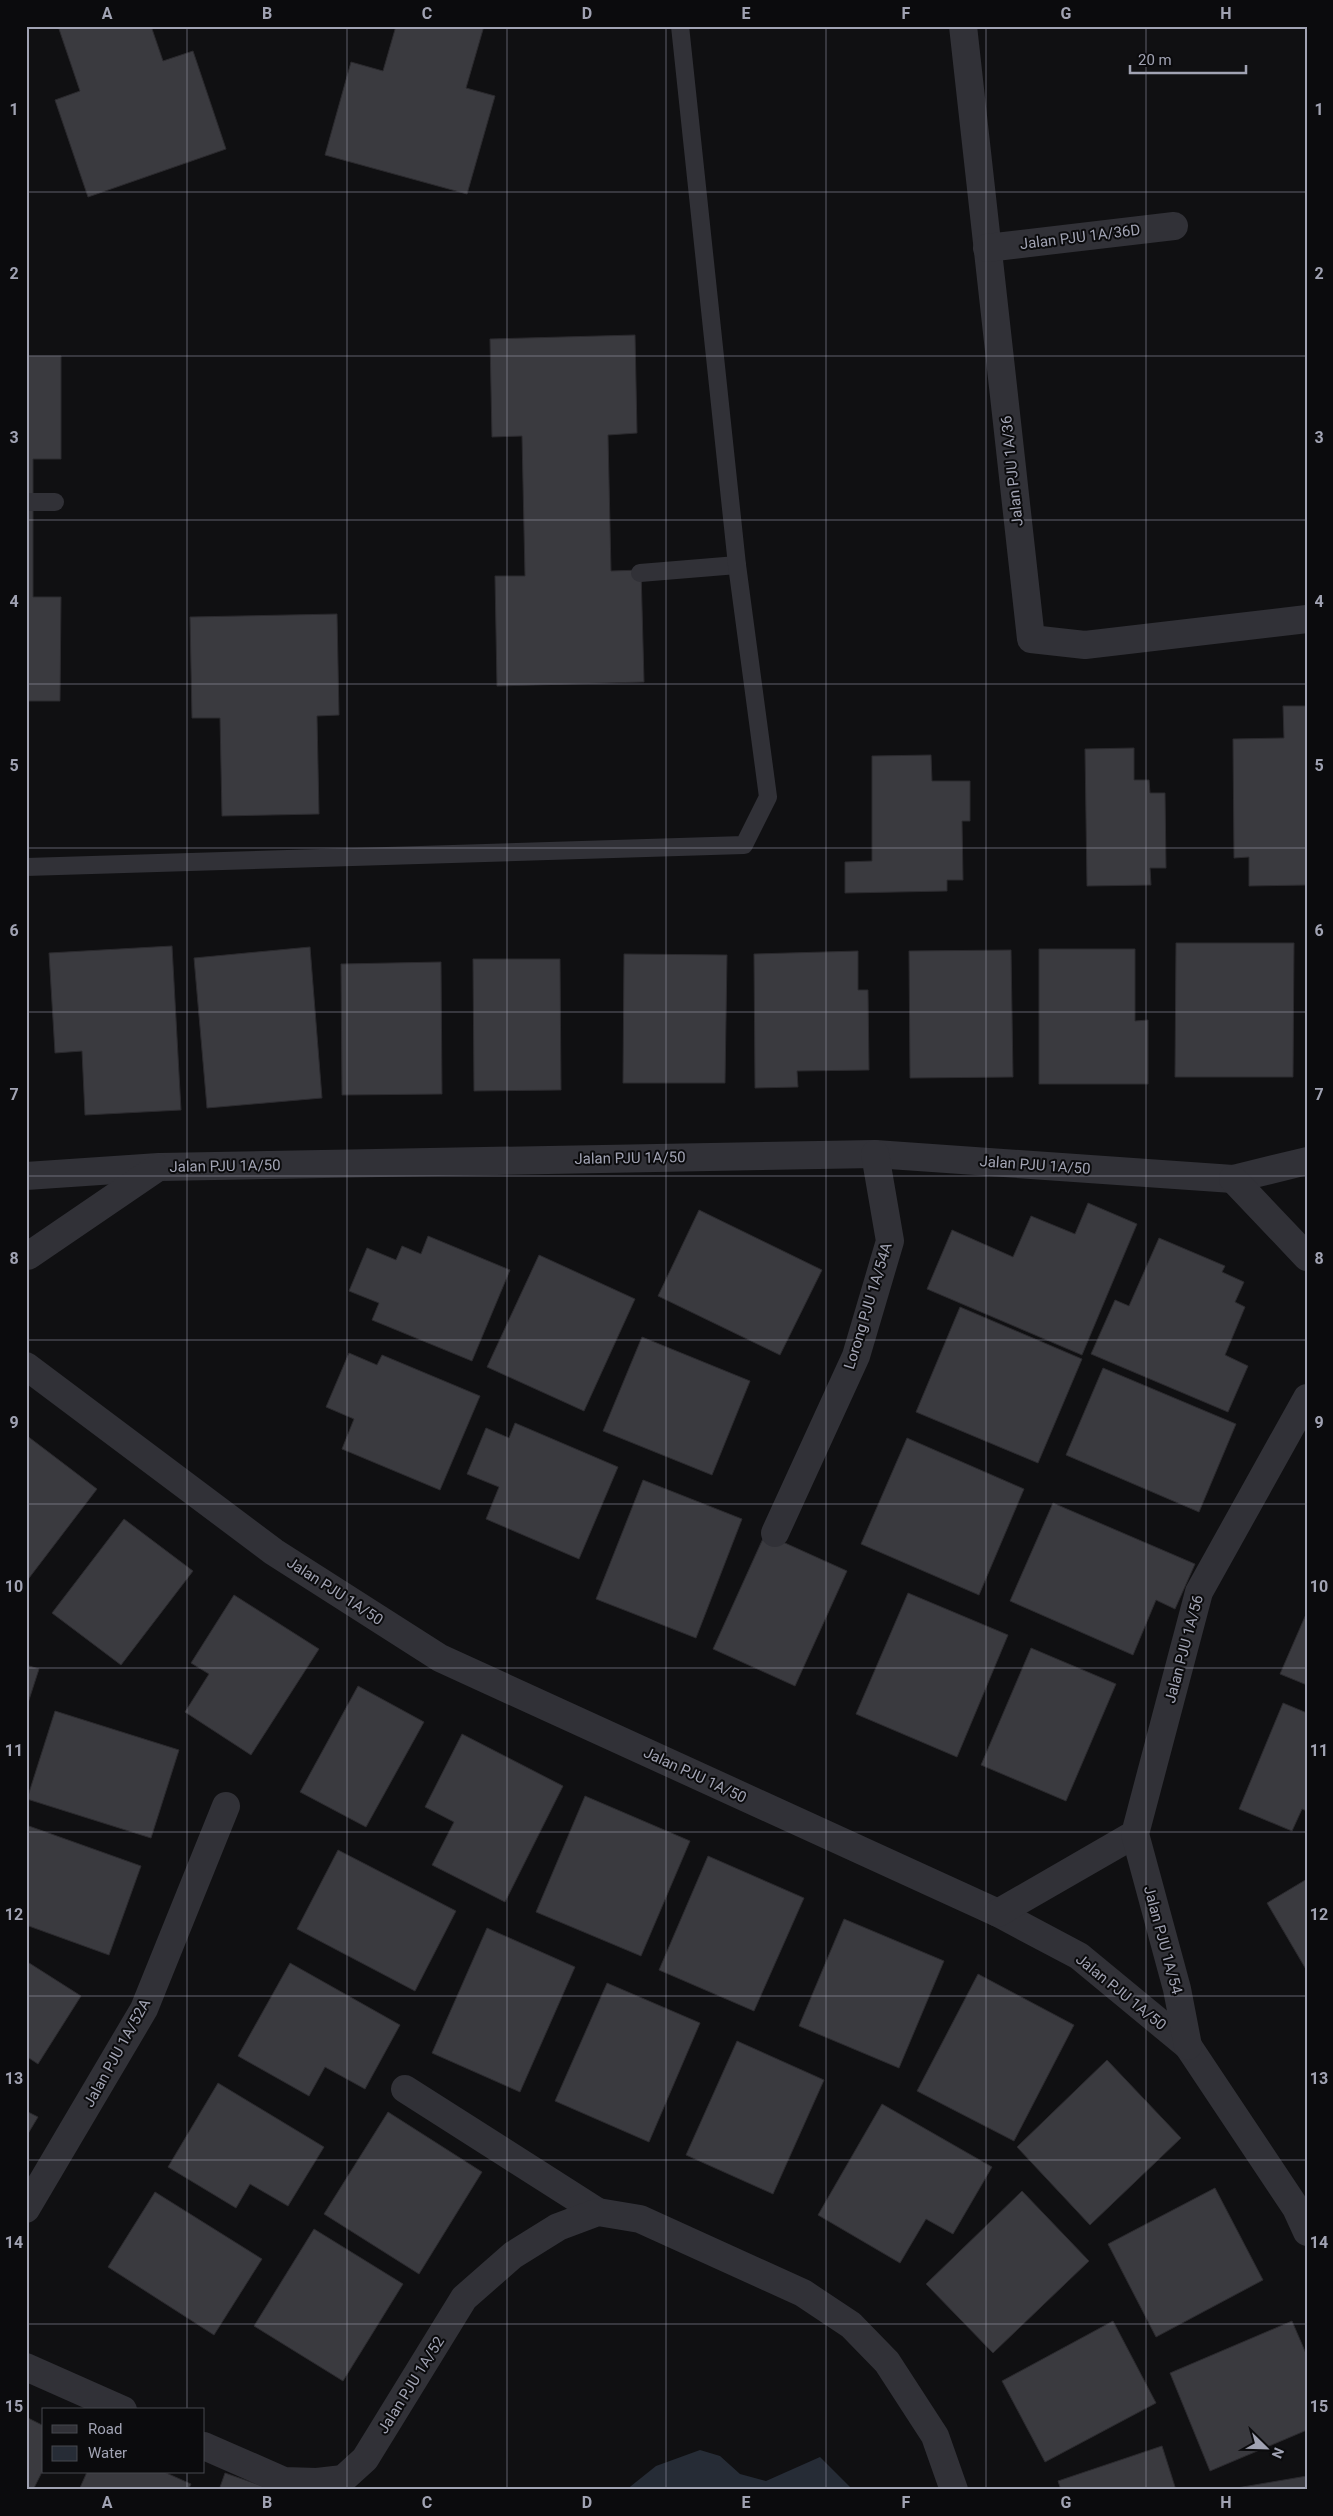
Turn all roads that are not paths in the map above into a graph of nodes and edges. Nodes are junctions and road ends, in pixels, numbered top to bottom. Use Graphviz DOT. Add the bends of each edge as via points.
graph roads {
  1 [pos="680,26"];
  2 [pos="963,26"];
  3 [pos="1174,226"];
  4 [pos="987,248"];
  5 [pos="26,502"];
  6 [pos="55,502"];
  7 [pos="737,564"];
  8 [pos="640,573"];
  9 [pos="1307,619"];
  10 [pos="26,867"];
  11 [pos="875,1154"];
  12 [pos="1307,1161"];
  13 [pos="159,1167"];
  14 [pos="26,1176"];
  15 [pos="1233,1179"];
  16 [pos="27,1256"];
  17 [pos="1307,1256"];
  18 [pos="26,1366"];
  19 [pos="1307,1398"];
  20 [pos="775,1533"];
  21 [pos="226,1806"];
  22 [pos="1135,1834"];
  23 [pos="998,1913"];
  24 [pos="1188,2046"];
  25 [pos="405,2089"];
  26 [pos="26,2208"];
  27 [pos="598,2212"];
  28 [pos="1307,2232"];
  29 [pos="26,2367"];
  30 [pos="118,2408"];
  31 [pos="205,2446"];
  32 [pos="954,2490"];
  1 -- 7 [label="lane"];
  2 -- 4 [label="street, Jalan PJU 1A/36"];
  3 -- 4 [label="street, Jalan PJU 1A/36D"];
  4 -- 9 [label="street, Jalan PJU 1A/36" via="1031,639 1085,645"];
  5 -- 6 [label="lane"];
  7 -- 8 [label="lane"];
  7 -- 10 [label="lane" via="768,797 744,845"];
  11 -- 13 [label="street, Jalan PJU 1A/50"];
  11 -- 15 [label="street, Jalan PJU 1A/50"];
  11 -- 20 [label="street, Lorong PJU 1A/54A" via="890,1241 856,1356"];
  12 -- 15 [label="street"];
  13 -- 14 [label="street, Jalan PJU 1A/50"];
  13 -- 16 [label="street"];
  15 -- 17 [label="street"];
  18 -- 23 [label="street, Jalan PJU 1A/50" via="274,1552 440,1658"];
  19 -- 22 [label="street, Jalan PJU 1A/56" via="1199,1592"];
  21 -- 26 [label="street, Jalan PJU 1A/52A" via="144,2009"];
  22 -- 23 [label="street"];
  22 -- 24 [label="street, Jalan PJU 1A/54" via="1177,1989"];
  23 -- 24 [label="street, Jalan PJU 1A/50" via="1079,1956"];
  24 -- 28 [label="street, Jalan PJU 1A/50" via="1296,2208"];
  25 -- 27 [label="street"];
  27 -- 31 [label="street, Jalan PJU 1A/52" via="558,2227 513,2255 464,2298 366,2459 343,2479 284,2481"];
  27 -- 32 [label="street" via="640,2219 803,2294 851,2325 887,2362 935,2436"];
  29 -- 30 [label="street"];
}
